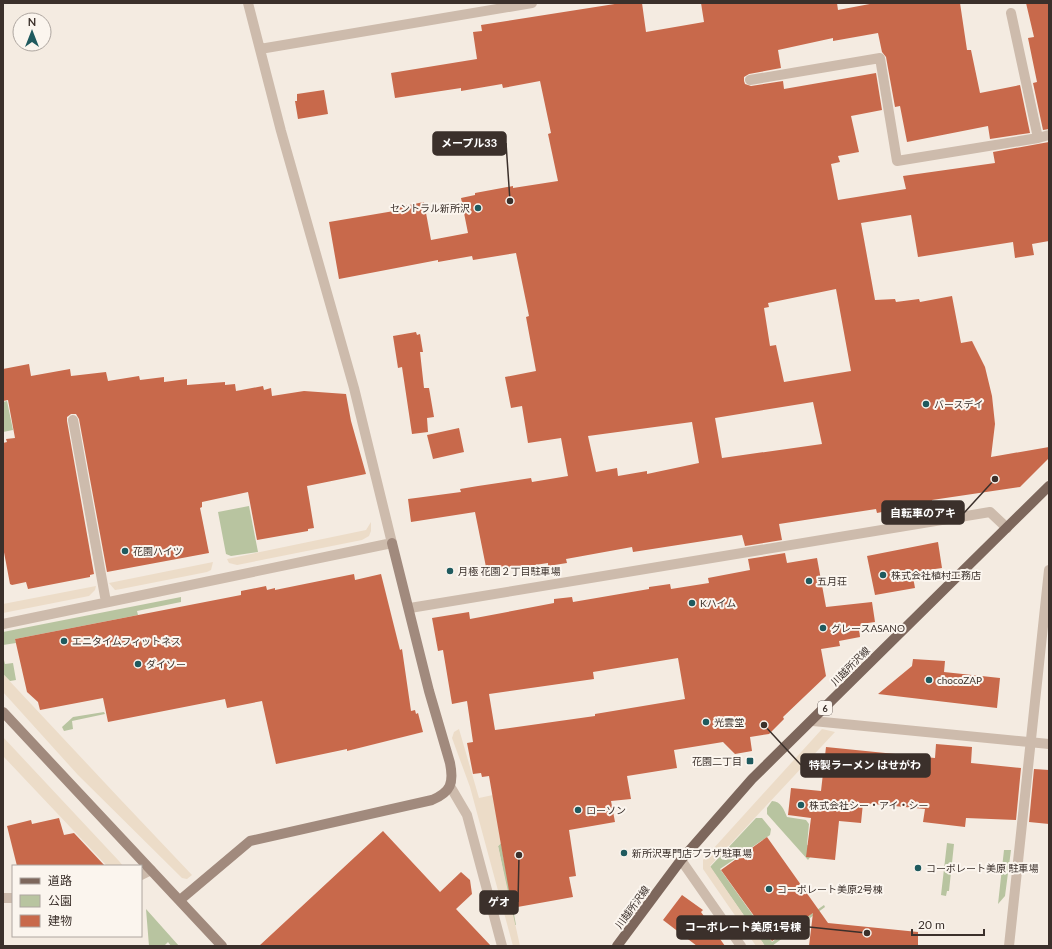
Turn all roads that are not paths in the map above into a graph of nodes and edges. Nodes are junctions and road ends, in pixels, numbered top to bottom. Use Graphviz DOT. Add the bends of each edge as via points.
graph roads {
  1 [pos="248,3"];
  2 [pos="532,3"];
  3 [pos="1010,13"];
  4 [pos="260,49"];
  5 [pos="750,80"];
  6 [pos="1049,135"];
  7 [pos="1038,138"];
  8 [pos="73,420"];
  9 [pos="1049,486"];
  10 [pos="1007,528"];
  11 [pos="392,543"];
  12 [pos="1049,570"];
  13 [pos="106,602"];
  14 [pos="410,608"];
  15 [pos="3,624"];
  16 [pos="3,712"];
  17 [pos="813,721"];
  18 [pos="1031,742"];
  19 [pos="1049,744"];
  20 [pos="450,786"];
  21 [pos="681,860"];
  22 [pos="150,870"];
  23 [pos="142,875"];
  24 [pos="180,900"];
  25 [pos="222,946"];
  26 [pos="502,946"];
  27 [pos="617,946"];
  28 [pos="741,946"];
  29 [pos="1009,946"];
  1 -- 4 [label="street"];
  2 -- 4 [label="street"];
  3 -- 7 [label="street"];
  4 -- 11 [label="street" via="280,130 352,380"];
  5 -- 7 [label="street" via="880,58 897,161"];
  6 -- 7 [label="street"];
  8 -- 13 [label="street"];
  9 -- 10 [label="main road, 川越所沢線 / 6"];
  10 -- 14 [label="street" via="990,512"];
  10 -- 17 [label="main road, 川越所沢線 / 6"];
  11 -- 13 [label="street"];
  11 -- 14 [label="street"];
  12 -- 18 [label="street"];
  13 -- 15 [label="street"];
  14 -- 20 [label="street" via="429,691 450,763"];
  16 -- 22 [label="street"];
  17 -- 18 [label="street"];
  17 -- 21 [label="main road, 川越所沢線 / 6" via="752,779"];
  18 -- 19 [label="street"];
  18 -- 29 [label="street"];
  20 -- 24 [label="street" via="446,793 432,800 250,842"];
  20 -- 26 [label="street" via="467,815"];
  21 -- 27 [label="main road, 川越所沢線 / 6"];
  21 -- 28 [label="street"];
  22 -- 23 [label="street"];
  22 -- 24 [label="street"];
  24 -- 25 [label="street"];
}
